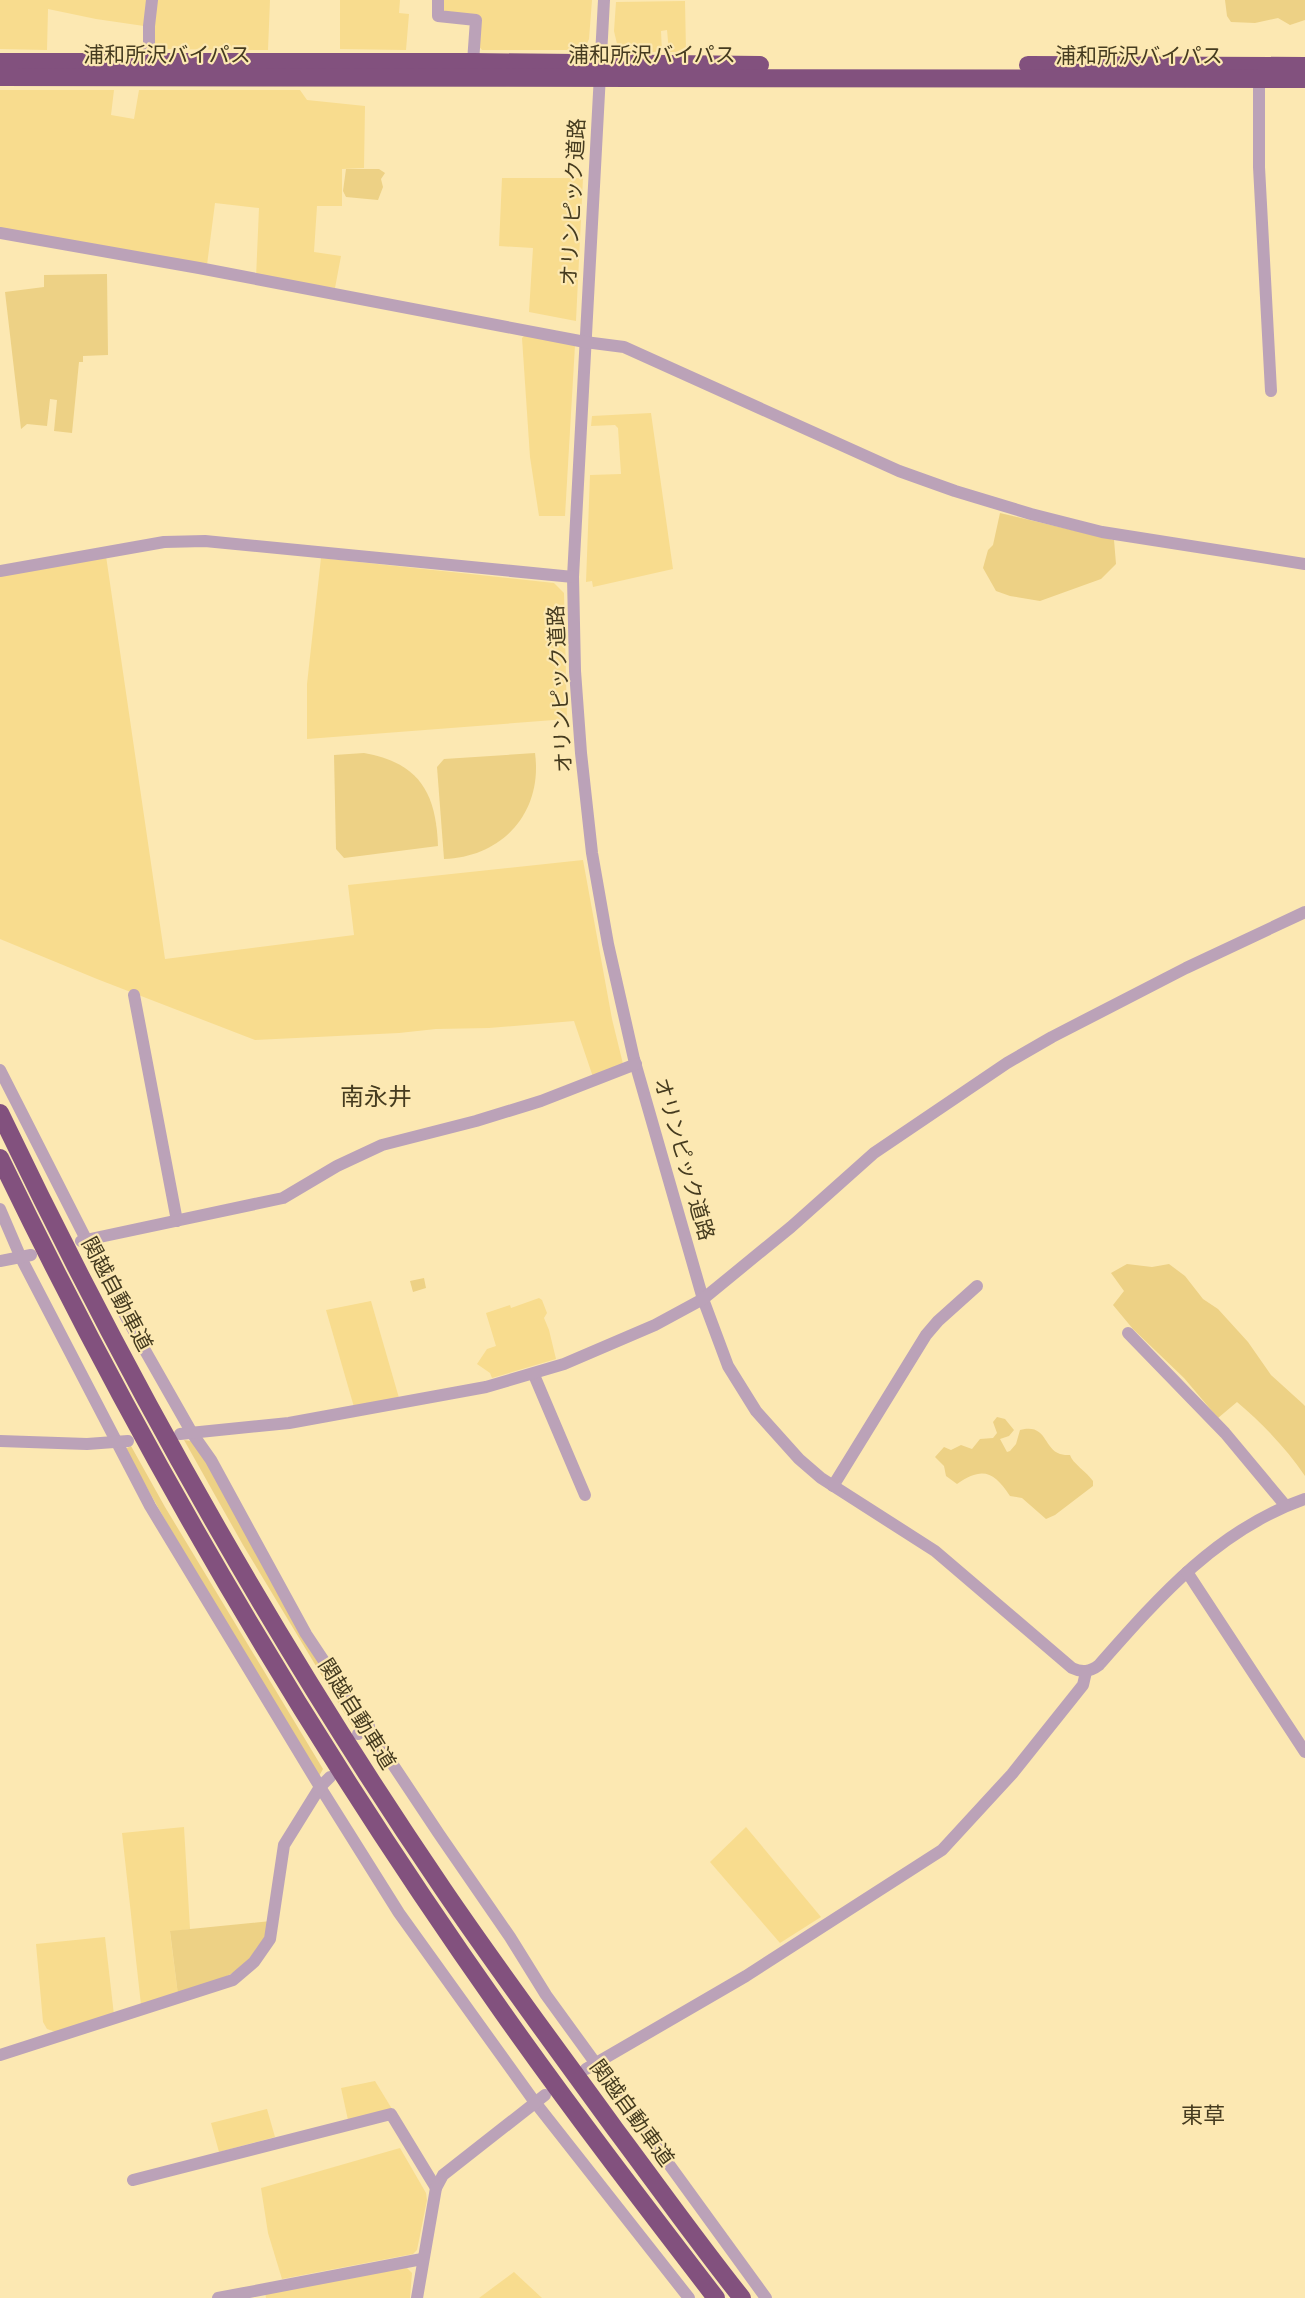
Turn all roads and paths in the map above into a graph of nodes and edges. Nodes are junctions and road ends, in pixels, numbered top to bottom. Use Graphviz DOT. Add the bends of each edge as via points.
graph roads {
  1 [pos="152,0"];
  2 [pos="438,0"];
  3 [pos="604,0"];
  4 [pos="0,62"];
  5 [pos="149,62"];
  6 [pos="473,62"];
  7 [pos="1305,66"];
  8 [pos="600,71"];
  9 [pos="0,76"];
  10 [pos="1259,79"];
  11 [pos="1305,79"];
  12 [pos="0,233"];
  13 [pos="585,342"];
  14 [pos="1271,391"];
  15 [pos="1305,564"];
  16 [pos="0,571"];
  17 [pos="573,578"];
  18 [pos="1305,912"];
  19 [pos="134,996"];
  20 [pos="636,1064"];
  21 [pos="0,1070"];
  22 [pos="0,1113"];
  23 [pos="0,1158"];
  24 [pos="0,1209"];
  25 [pos="177,1221"];
  26 [pos="84,1241"];
  27 [pos="26,1256"];
  28 [pos="0,1261"];
  29 [pos="977,1286"];
  30 [pos="703,1299"];
  31 [pos="1128,1332"];
  32 [pos="534,1375"];
  33 [pos="186,1433"];
  34 [pos="0,1441"];
  35 [pos="123,1441"];
  36 [pos="833,1486"];
  37 [pos="585,1496"];
  38 [pos="1305,1498"];
  39 [pos="1285,1505"];
  40 [pos="1187,1572"];
  41 [pos="1086,1672"];
  42 [pos="369,1725"];
  43 [pos="358,1734"];
  44 [pos="1305,1752"];
  45 [pos="330,1777"];
  46 [pos="320,1787"];
  47 [pos="0,2055"];
  48 [pos="591,2066"];
  49 [pos="539,2098"];
  50 [pos="133,2180"];
  51 [pos="436,2188"];
  52 [pos="422,2259"];
  53 [pos="219,2298"];
  54 [pos="417,2298"];
  55 [pos="689,2298"];
  56 [pos="716,2298"];
  57 [pos="742,2298"];
  58 [pos="766,2298"];
  1 -- 5 [label="street"];
  2 -- 6 [label="street" via="438,16 476,20"];
  3 -- 8 [label="street, オリンピック道路"];
  4 -- 5 [label="highway, 浦和所沢バイパス"];
  5 -- 6 [label="highway, 浦和所沢バイパス"];
  6 -- 8 [label="highway, 浦和所沢バイパス"];
  7 -- 8 [label="highway, 浦和所沢バイパス"];
  8 -- 9 [label="highway, 浦和所沢バイパス"];
  8 -- 10 [label="highway, 浦和所沢バイパス" via="760,76"];
  8 -- 13 [label="street, オリンピック道路"];
  10 -- 11 [label="highway, 浦和所沢バイパス"];
  10 -- 14 [label="street" via="1258,167"];
  12 -- 13 [label="street"];
  13 -- 15 [label="street" via="624,347 898,471 1031,514 1102,532"];
  13 -- 17 [label="street, オリンピック道路"];
  16 -- 17 [label="street" via="140,545 205,541"];
  17 -- 20 [label="street, オリンピック道路" via="575,671 592,853"];
  18 -- 30 [label="street" via="1186,968 1007,1063 874,1153"];
  19 -- 25 [label="street"];
  20 -- 25 [label="street" via="530,1104 382,1145 283,1198"];
  20 -- 30 [label="street, オリンピック道路"];
  21 -- 26 [label="street"];
  22 -- 57 [label="highway, 関越自動車道" via="174,1449 347,1740 443,1889 525,2006"];
  23 -- 56 [label="highway, 関越自動車道" via="86,1330 196,1532 378,1829 551,2080"];
  24 -- 27 [label="street"];
  25 -- 26 [label="street"];
  26 -- 33 [label="street"];
  27 -- 28 [label="street"];
  27 -- 35 [label="street"];
  29 -- 36 [label="street" via="926,1335"];
  30 -- 32 [label="street" via="595,1352"];
  30 -- 36 [label="street, オリンピック道路" via="741,1390 782,1441"];
  31 -- 39 [label="street" via="1225,1433"];
  32 -- 33 [label="street" via="346,1414"];
  32 -- 37 [label="street"];
  33 -- 42 [label="street" via="211,1460 306,1634"];
  34 -- 35 [label="street"];
  35 -- 46 [label="street" via="145,1497"];
  36 -- 41 [label="street, オリンピック道路" via="935,1551 1072,1668"];
  38 -- 39 [label="street"];
  39 -- 40 [label="street" via="1246,1526"];
  40 -- 41 [label="street" via="1099,1665"];
  40 -- 44 [label="street"];
  41 -- 48 [label="street" via="1083,1685 1012,1774 942,1850 746,1976"];
  42 -- 43 [label="street"];
  42 -- 48 [label="street"];
  45 -- 46 [label="street"];
  46 -- 47 [label="street" via="284,1845 270,1939 244,1972 233,1980"];
  46 -- 49 [label="street" via="399,1913"];
  48 -- 58 [label="street"];
  49 -- 51 [label="street" via="443,2175"];
  49 -- 55 [label="street"];
  50 -- 51 [label="street" via="391,2114"];
  51 -- 52 [label="street"];
  52 -- 53 [label="street"];
  52 -- 54 [label="street"];
}
